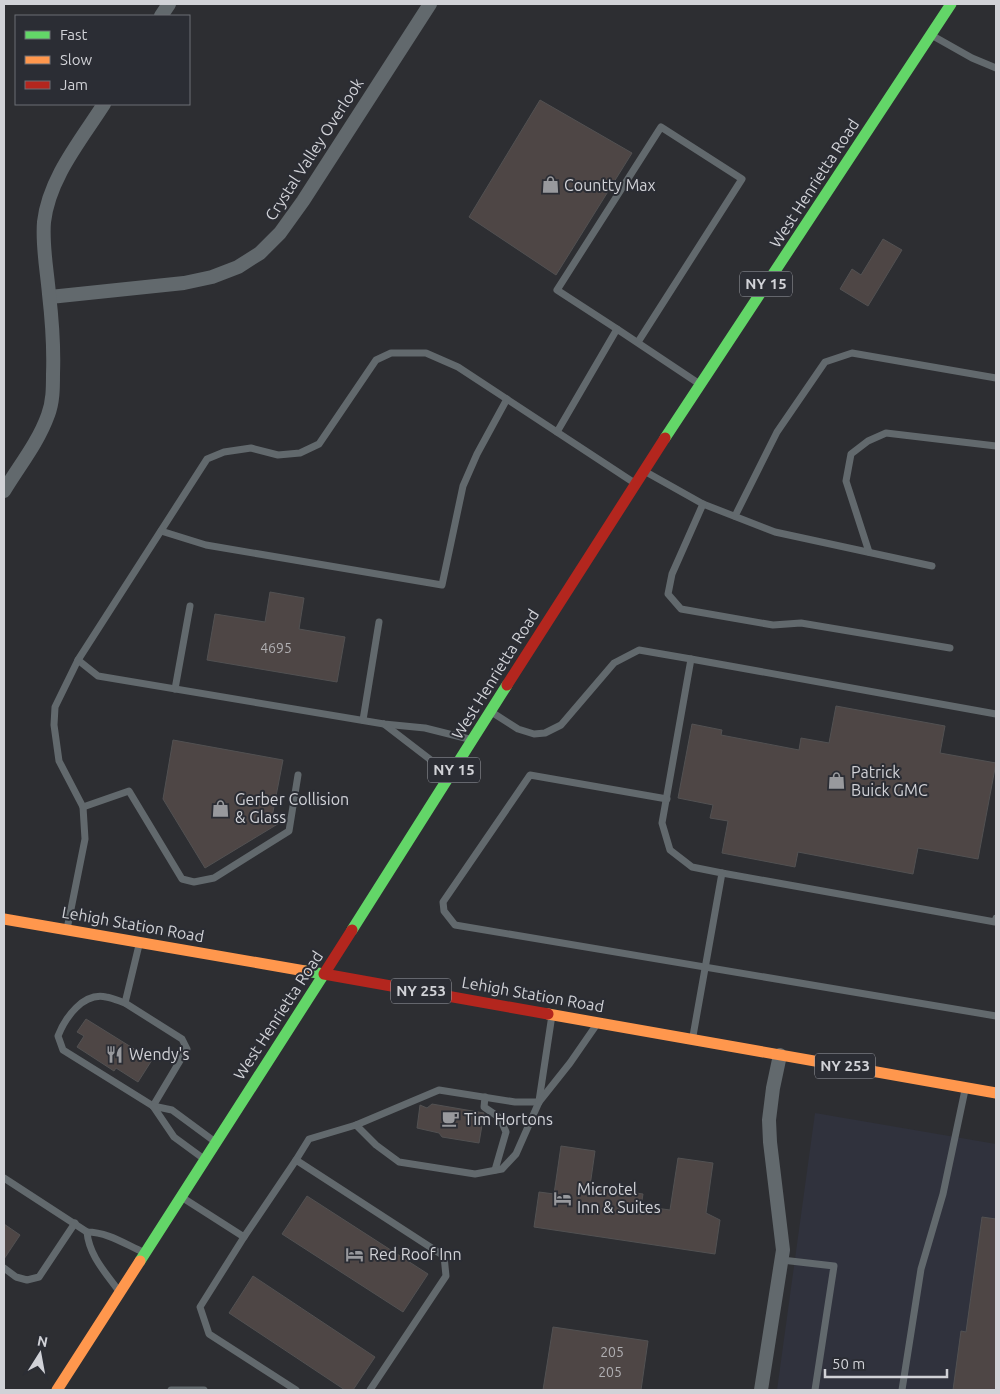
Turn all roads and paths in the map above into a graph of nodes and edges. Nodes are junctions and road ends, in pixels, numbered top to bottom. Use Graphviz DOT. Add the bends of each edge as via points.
graph roads {
  1 [pos="169,4"];
  2 [pos="430,4"];
  3 [pos="951,4"];
  4 [pos="162,15"];
  5 [pos="931,34"];
  6 [pos="996,68"];
  7 [pos="103,105"];
  8 [pos="50,297"];
  9 [pos="617,329"];
  10 [pos="638,342"];
  11 [pos="996,378"];
  12 [pos="700,385"];
  13 [pos="507,400"];
  14 [pos="557,432"];
  15 [pos="996,446"];
  16 [pos="644,471"];
  17 [pos="635,483"];
  18 [pos="5,485"];
  19 [pos="703,504"];
  20 [pos="735,516"];
  21 [pos="161,531"];
  22 [pos="869,552"];
  23 [pos="932,566"];
  24 [pos="190,606"];
  25 [pos="379,622"];
  26 [pos="950,648"];
  27 [pos="691,659"];
  28 [pos="78,660"];
  29 [pos="175,689"];
  30 [pos="490,712"];
  31 [pos="996,714"];
  32 [pos="363,720"];
  33 [pos="384,724"];
  34 [pos="473,739"];
  35 [pos="298,775"];
  36 [pos="450,775"];
  37 [pos="667,799"];
  38 [pos="82,808"];
  39 [pos="722,873"];
  40 [pos="4,919"];
  41 [pos="996,921"];
  42 [pos="67,930"];
  43 [pos="140,942"];
  44 [pos="705,968"];
  45 [pos="324,974"];
  46 [pos="125,1003"];
  47 [pos="552,1014"];
  48 [pos="996,1016"];
  49 [pos="599,1022"];
  50 [pos="693,1039"];
  51 [pos="780,1055"];
  52 [pos="965,1087"];
  53 [pos="996,1093"];
  54 [pos="485,1097"];
  55 [pos="539,1102"];
  56 [pos="153,1106"];
  57 [pos="356,1125"];
  58 [pos="215,1142"];
  59 [pos="204,1159"];
  60 [pos="296,1160"];
  61 [pos="495,1170"];
  62 [pos="4,1178"];
  63 [pos="180,1196"];
  64 [pos="75,1223"];
  65 [pos="87,1232"];
  66 [pos="244,1237"];
  67 [pos="144,1253"];
  68 [pos="782,1260"];
  69 [pos="4,1268"];
  70 [pos="120,1292"];
  71 [pos="57,1390"];
  72 [pos="171,1390"];
  73 [pos="204,1390"];
  74 [pos="296,1390"];
  75 [pos="370,1390"];
  76 [pos="761,1390"];
  77 [pos="815,1390"];
  78 [pos="902,1390"];
  1 -- 4 [label="street"];
  2 -- 8 [label="street, Crystal Valley Overlook" via="303,201 280,233 260,252 238,267 184,284"];
  3 -- 5 [label="main road, West Henrietta Road / NY 15"];
  5 -- 6 [label="lane"];
  5 -- 12 [label="main road, West Henrietta Road / NY 15"];
  7 -- 8 [label="street" via="56,181 49,200 44,221 44,247"];
  8 -- 18 [label="street" via="54,351 52,402 29,454"];
  9 -- 10 [label="lane"];
  9 -- 10 [label="lane" via="557,290 661,127 742,179"];
  9 -- 14 [label="lane"];
  10 -- 12 [label="lane"];
  11 -- 20 [label="lane" via="852,353 825,362 777,432"];
  12 -- 16 [label="main road, West Henrietta Road / NY 15"];
  13 -- 14 [label="lane"];
  13 -- 21 [label="lane" via="458,367 426,353 391,353 376,360 319,444 300,452 278,455 251,448 224,452 207,460"];
  13 -- 21 [label="lane" via="463,486 442,584 206,545"];
  14 -- 17 [label="lane"];
  15 -- 22 [label="lane" via="886,433 851,454 846,481"];
  16 -- 17 [label="main road, West Henrietta Road / NY 15"];
  16 -- 19 [label="lane"];
  17 -- 30 [label="main road, West Henrietta Road / NY 15"];
  19 -- 20 [label="lane"];
  19 -- 26 [label="lane" via="672,574 668,594 680,609 773,625 801,623"];
  20 -- 22 [label="lane" via="775,532"];
  21 -- 28 [label="lane"];
  22 -- 23 [label="lane"];
  24 -- 29 [label="lane"];
  25 -- 32 [label="lane"];
  27 -- 30 [label="lane" via="639,650 614,663 561,725 545,733 534,734 518,729"];
  27 -- 31 [label="lane"];
  27 -- 37 [label="lane"];
  28 -- 29 [label="lane" via="98,676"];
  28 -- 38 [label="lane" via="55,707 54,725 59,761"];
  29 -- 32 [label="lane"];
  30 -- 34 [label="main road, West Henrietta Road / NY 15"];
  32 -- 33 [label="lane"];
  33 -- 34 [label="lane" via="425,728"];
  33 -- 36 [label="lane"];
  34 -- 36 [label="main road, West Henrietta Road / NY 15"];
  35 -- 38 [label="lane" via="289,831 214,878 194,882 182,879 129,791"];
  36 -- 45 [label="main road, West Henrietta Road / NY 15"];
  37 -- 39 [label="lane" via="662,823 670,850 692,867"];
  37 -- 44 [label="lane" via="530,775 443,902 444,911 455,925"];
  38 -- 42 [label="lane" via="85,839"];
  39 -- 41 [label="lane"];
  39 -- 44 [label="lane"];
  40 -- 42 [label="main road, Lehigh Station Road"];
  42 -- 43 [label="main road, Lehigh Station Road"];
  43 -- 45 [label="main road, Lehigh Station Road"];
  43 -- 46 [label="lane"];
  44 -- 48 [label="lane"];
  44 -- 50 [label="lane"];
  45 -- 47 [label="main road, Lehigh Station Road / NY 253"];
  45 -- 58 [label="main road, West Henrietta Road / NY 15"];
  46 -- 56 [label="lane" via="182,1039 186,1049"];
  46 -- 56 [label="lane" via="105,996 84,1001 74,1009 61,1029 59,1043 63,1050"];
  47 -- 49 [label="main road, Lehigh Station Road / NY 253"];
  47 -- 55 [label="lane"];
  49 -- 50 [label="main road, Lehigh Station Road / NY 253"];
  49 -- 55 [label="lane"];
  50 -- 51 [label="main road, Lehigh Station Road / NY 253"];
  51 -- 52 [label="main road, Lehigh Station Road / NY 253"];
  51 -- 68 [label="street" via="773,1088 770,1142"];
  52 -- 53 [label="main road, Lehigh Station Road / NY 253"];
  52 -- 78 [label="lane" via="943,1194 921,1269"];
  54 -- 55 [label="lane"];
  54 -- 57 [label="lane" via="439,1090"];
  54 -- 61 [label="lane" via="484,1107 500,1118 506,1132"];
  55 -- 61 [label="lane" via="516,1154 502,1168"];
  56 -- 58 [label="lane" via="172,1110"];
  56 -- 59 [label="lane" via="174,1137"];
  57 -- 60 [label="lane" via="309,1139"];
  57 -- 61 [label="lane" via="400,1162 475,1174"];
  58 -- 59 [label="main road, West Henrietta Road / NY 15"];
  59 -- 63 [label="main road, West Henrietta Road / NY 15"];
  60 -- 66 [label="lane"];
  60 -- 75 [label="lane" via="444,1256 446,1276"];
  62 -- 64 [label="lane"];
  63 -- 66 [label="lane"];
  63 -- 67 [label="main road, West Henrietta Road / NY 15"];
  64 -- 65 [label="lane"];
  64 -- 69 [label="lane" via="39,1277 27,1280"];
  65 -- 67 [label="lane" via="106,1235"];
  65 -- 70 [label="lane" via="88,1243 96,1258"];
  66 -- 74 [label="lane" via="200,1307 208,1334"];
  67 -- 70 [label="main road, West Henrietta Road / NY 15"];
  68 -- 76 [label="street"];
  68 -- 77 [label="lane" via="834,1266"];
  70 -- 71 [label="main road, West Henrietta Road / NY 15"];
  72 -- 73 [label="lane"];
}
